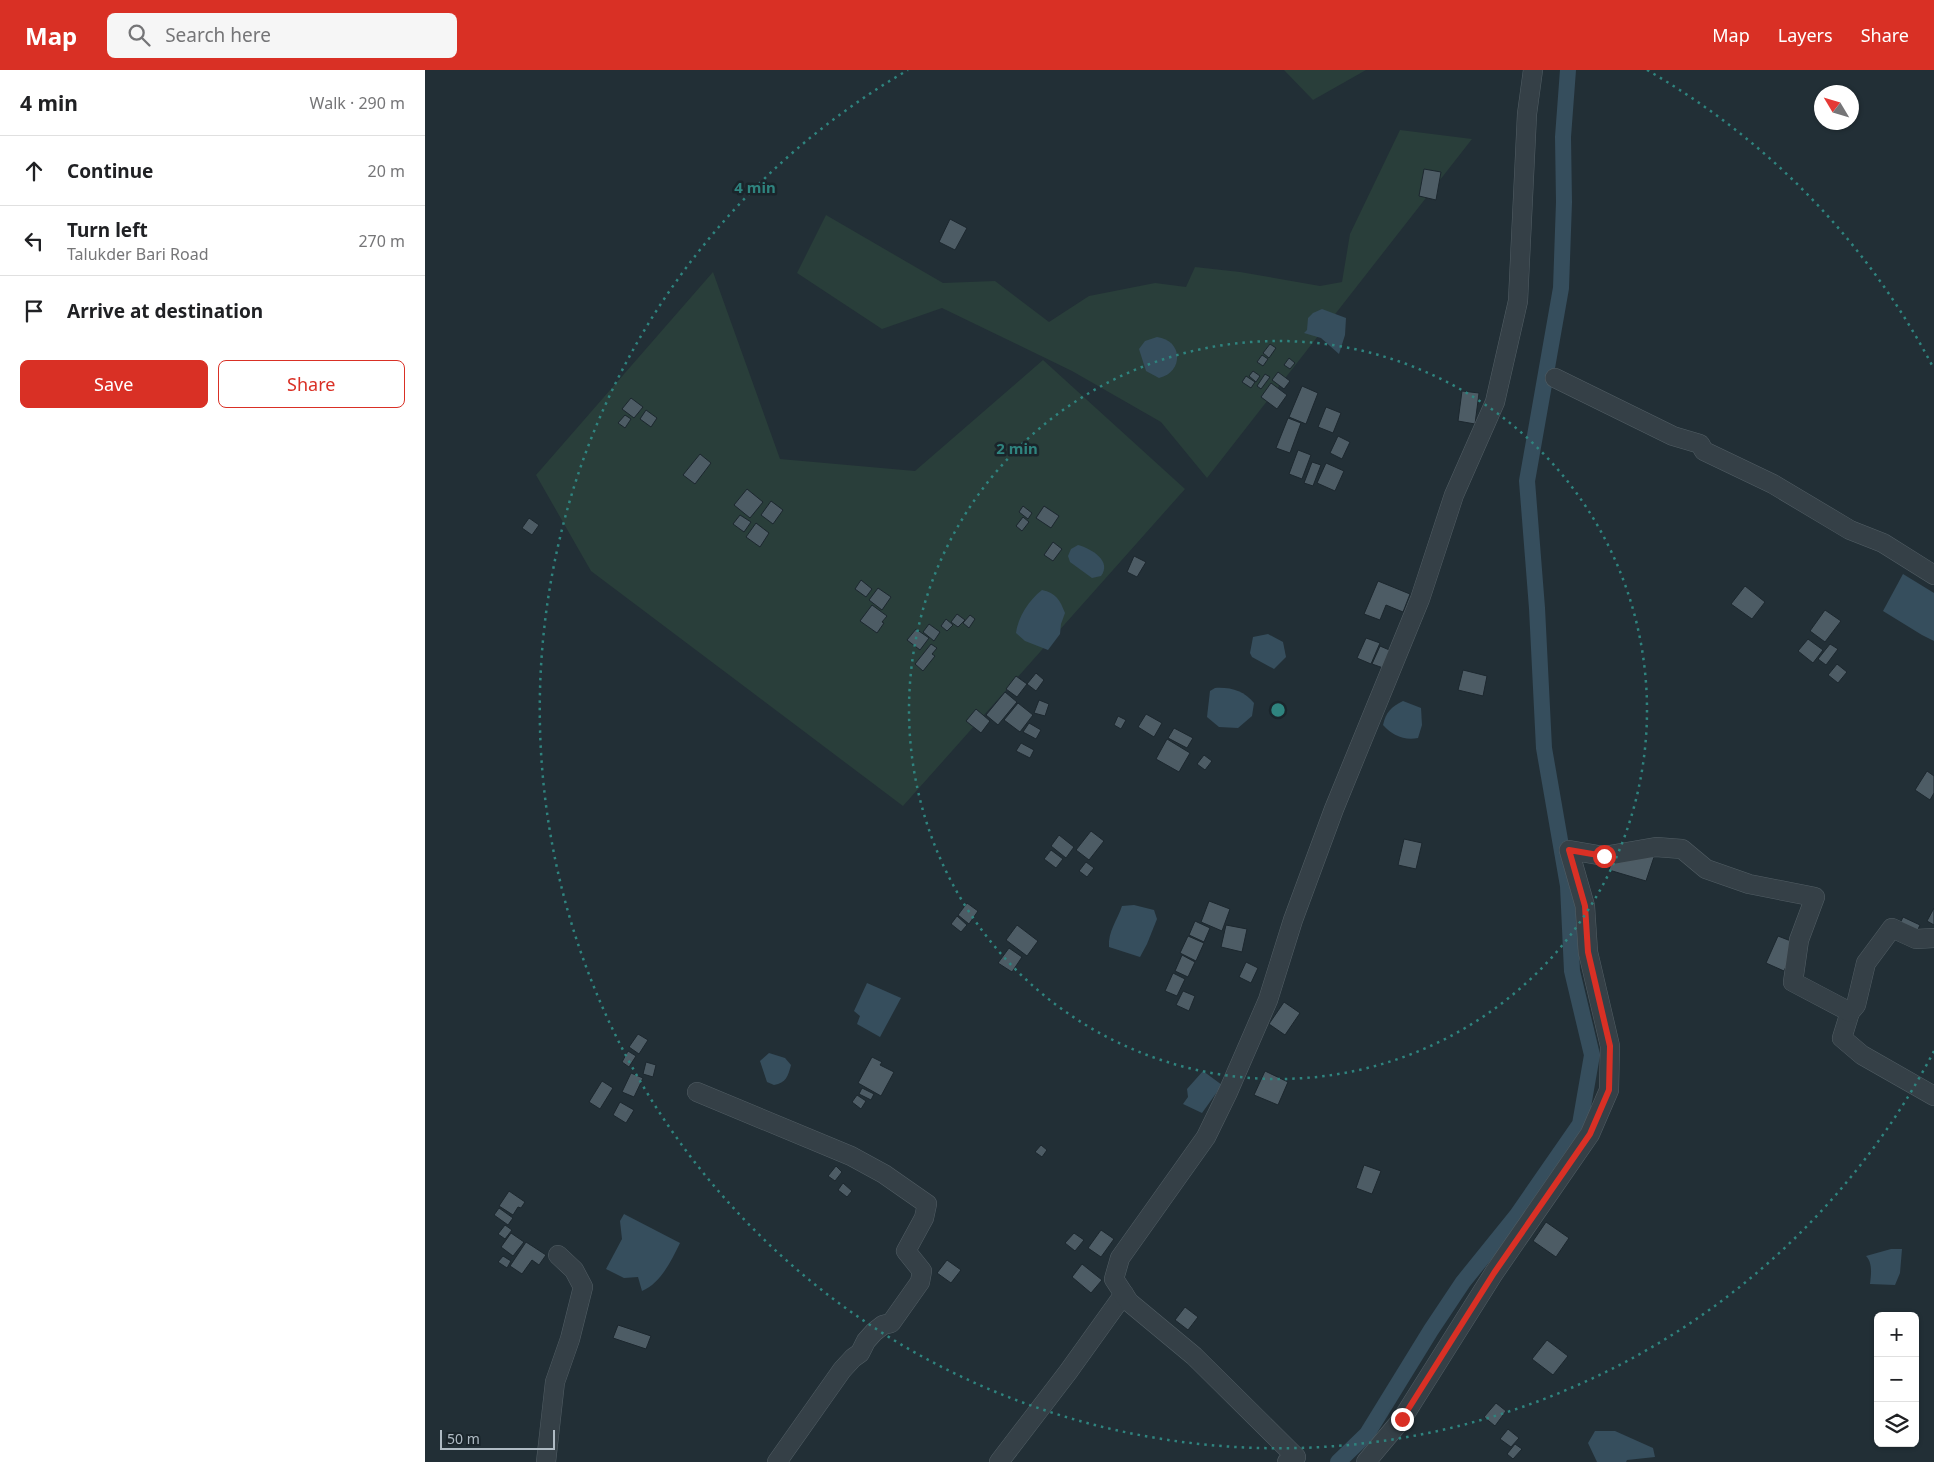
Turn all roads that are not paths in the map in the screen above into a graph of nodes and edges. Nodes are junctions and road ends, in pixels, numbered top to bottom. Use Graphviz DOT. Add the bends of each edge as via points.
graph roads {
  1 [pos="1533,70"];
  2 [pos="1555,378"];
  3 [pos="1934,575"];
  4 [pos="1934,938"];
  5 [pos="1850,1012"];
  6 [pos="697,1092"];
  7 [pos="1934,1096"];
  8 [pos="558,1255"];
  9 [pos="1124,1294"];
  10 [pos="546,1462"];
  11 [pos="777,1462"];
  12 [pos="999,1462"];
  13 [pos="1287,1462"];
  14 [pos="1366,1462"];
  1 -- 9 [label="street" via="1525,141 1518,302 1495,402 1454,495 1420,599 1334,809 1268,1000 1206,1137 1119,1258 1114,1279"];
  2 -- 3 [label="street" via="1673,436 1700,444 1704,451 1773,484 1850,530 1883,543"];
  4 -- 5 [label="street" via="1917,939 1891,928 1866,963 1855,1005"];
  5 -- 7 [label="street" via="1842,1038 1862,1055"];
  5 -- 14 [label="street" via="1793,982 1799,940 1815,897 1749,884 1706,869 1682,848 1656,846 1604,856 1569,850 1585,906 1588,952 1610,1046 1609,1090 1590,1134 1494,1273 1402,1419"];
  6 -- 11 [label="street" via="851,1156 927,1204 925,1218 906,1251 923,1271 920,1282 891,1323 874,1332 860,1353 842,1370"];
  8 -- 10 [label="street" via="574,1270 583,1287 555,1382"];
  9 -- 12 [label="street"];
  9 -- 13 [label="street" via="1129,1302 1194,1356 1296,1456"];
}
